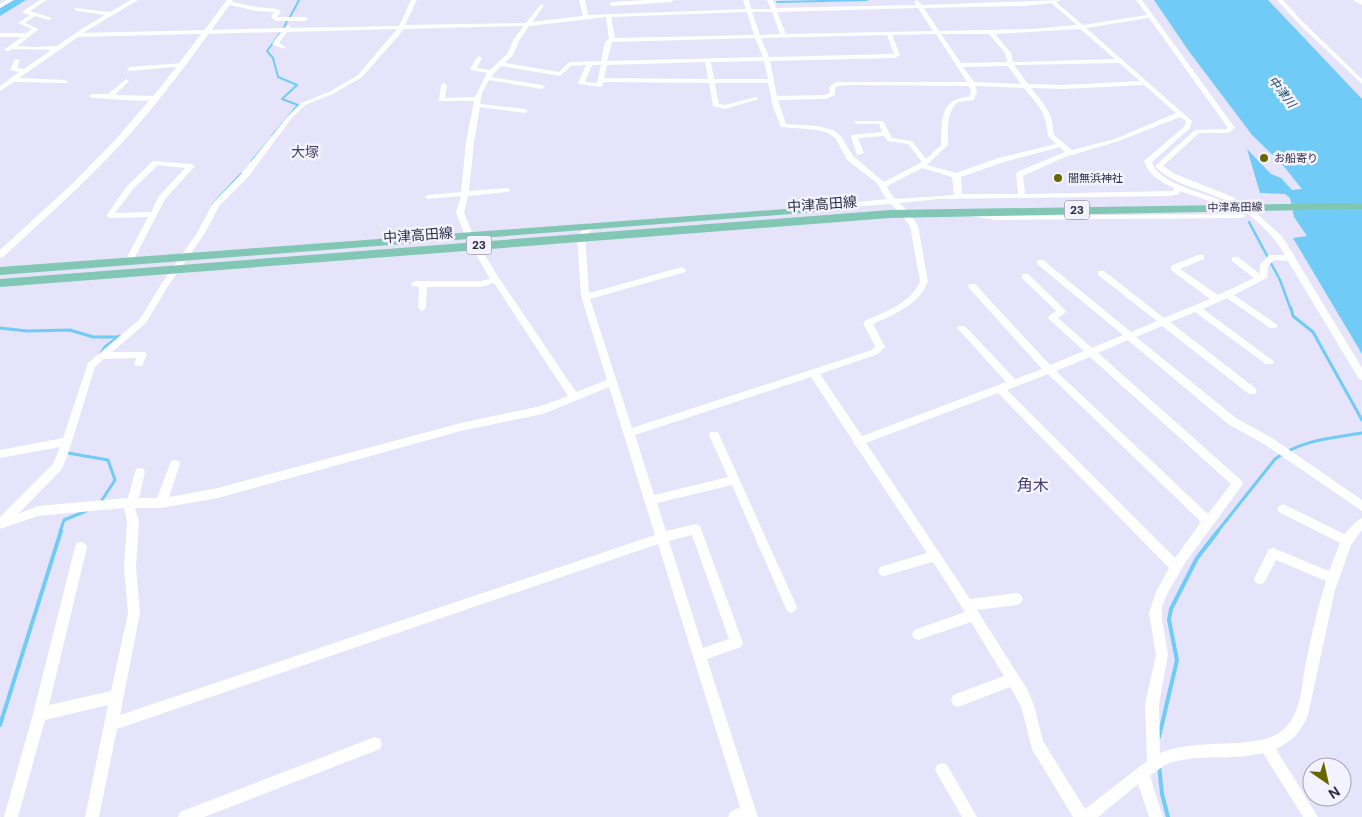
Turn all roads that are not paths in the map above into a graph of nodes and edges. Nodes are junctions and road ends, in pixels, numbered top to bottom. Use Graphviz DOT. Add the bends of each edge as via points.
graph roads {
  1 [pos="11,0"];
  2 [pos="44,0"];
  3 [pos="135,0"];
  4 [pos="414,0"];
  5 [pos="582,0"];
  6 [pos="671,0"];
  7 [pos="746,0"];
  8 [pos="770,0"];
  9 [pos="1139,0"];
  10 [pos="1280,0"];
  11 [pos="1357,0"];
  12 [pos="229,1"];
  13 [pos="1054,1"];
  14 [pos="612,2"];
  15 [pos="260,3"];
  16 [pos="918,3"];
  17 [pos="1362,4"];
  18 [pos="0,6"];
  19 [pos="541,6"];
  20 [pos="251,8"];
  21 [pos="77,9"];
  22 [pos="750,10"];
  23 [pos="774,10"];
  24 [pos="110,14"];
  25 [pos="33,15"];
  26 [pos="610,15"];
  27 [pos="1151,16"];
  28 [pos="586,17"];
  29 [pos="49,18"];
  30 [pos="305,19"];
  31 [pos="292,20"];
  32 [pos="527,24"];
  33 [pos="1083,26"];
  34 [pos="402,27"];
  35 [pos="286,30"];
  36 [pos="990,31"];
  37 [pos="207,32"];
  38 [pos="937,33"];
  39 [pos="889,34"];
  40 [pos="0,35"];
  41 [pos="76,35"];
  42 [pos="27,36"];
  43 [pos="784,36"];
  44 [pos="758,37"];
  45 [pos="612,40"];
  46 [pos="283,47"];
  47 [pos="58,48"];
  48 [pos="479,58"];
  49 [pos="767,59"];
  50 [pos="17,60"];
  51 [pos="708,60"];
  52 [pos="1122,61"];
  53 [pos="500,64"];
  54 [pos="590,64"];
  55 [pos="605,64"];
  56 [pos="1010,64"];
  57 [pos="182,65"];
  58 [pos="959,65"];
  59 [pos="130,69"];
  60 [pos="25,71"];
  61 [pos="489,75"];
  62 [pos="12,80"];
  63 [pos="602,80"];
  64 [pos="126,81"];
  65 [pos="711,81"];
  66 [pos="64,82"];
  67 [pos="771,82"];
  68 [pos="1362,82"];
  69 [pos="1146,83"];
  70 [pos="971,84"];
  71 [pos="444,85"];
  72 [pos="1027,86"];
  73 [pos="1,87"];
  74 [pos="542,87"];
  75 [pos="92,96"];
  76 [pos="110,96"];
  77 [pos="156,98"];
  78 [pos="775,98"];
  79 [pos="756,99"];
  80 [pos="477,102"];
  81 [pos="525,111"];
  82 [pos="1181,114"];
  83 [pos="857,122"];
  84 [pos="885,134"];
  85 [pos="1060,145"];
  86 [pos="1070,153"];
  87 [pos="860,154"];
  88 [pos="924,165"];
  89 [pos="957,176"];
  90 [pos="883,186"];
  91 [pos="1178,186"];
  92 [pos="507,190"];
  93 [pos="464,194"];
  94 [pos="1022,196"];
  95 [pos="428,197"];
  96 [pos="958,197"];
  97 [pos="1362,206"];
  98 [pos="900,207"];
  99 [pos="958,211"];
  100 [pos="153,214"];
  101 [pos="1253,215"];
  102 [pos="1243,216"];
  103 [pos="592,225"];
  104 [pos="580,237"];
  105 [pos="472,240"];
  106 [pos="0,256"];
  107 [pos="187,256"];
  108 [pos="1201,257"];
  109 [pos="1291,258"];
  110 [pos="1235,259"];
  111 [pos="129,261"];
  112 [pos="1040,262"];
  113 [pos="178,269"];
  114 [pos="682,270"];
  115 [pos="0,271"];
  116 [pos="1101,273"];
  117 [pos="1026,276"];
  118 [pos="1260,278"];
  119 [pos="496,280"];
  120 [pos="0,283"];
  121 [pos="972,286"];
  122 [pos="1228,295"];
  123 [pos="586,297"];
  124 [pos="1217,299"];
  125 [pos="422,308"];
  126 [pos="1196,308"];
  127 [pos="1163,322"];
  128 [pos="1273,326"];
  129 [pos="962,328"];
  130 [pos="1129,336"];
  131 [pos="1091,352"];
  132 [pos="101,356"];
  133 [pos="1269,362"];
  134 [pos="139,364"];
  135 [pos="1049,370"];
  136 [pos="814,373"];
  137 [pos="1362,376"];
  138 [pos="612,382"];
  139 [pos="1013,383"];
  140 [pos="999,388"];
  141 [pos="1252,391"];
  142 [pos="575,398"];
  143 [pos="629,433"];
  144 [pos="714,435"];
  145 [pos="66,442"];
  146 [pos="858,442"];
  147 [pos="0,454"];
  148 [pos="175,464"];
  149 [pos="140,472"];
  150 [pos="736,480"];
  151 [pos="24,500"];
  152 [pos="651,500"];
  153 [pos="161,502"];
  154 [pos="130,503"];
  155 [pos="1362,506"];
  156 [pos="1283,509"];
  157 [pos="38,511"];
  158 [pos="1208,521"];
  159 [pos="1362,523"];
  160 [pos="0,525"];
  161 [pos="663,537"];
  162 [pos="1347,541"];
  163 [pos="81,547"];
  164 [pos="936,556"];
  165 [pos="1176,568"];
  166 [pos="884,571"];
  167 [pos="1260,579"];
  168 [pos="1334,579"];
  169 [pos="1018,599"];
  170 [pos="791,607"];
  171 [pos="971,610"];
  172 [pos="918,634"];
  173 [pos="700,655"];
  174 [pos="1013,679"];
  175 [pos="118,696"];
  176 [pos="958,700"];
  177 [pos="40,714"];
  178 [pos="112,724"];
  179 [pos="375,744"];
  180 [pos="1266,747"];
  181 [pos="1154,765"];
  182 [pos="942,770"];
  183 [pos="1142,774"];
  184 [pos="750,814"];
  185 [pos="11,817"];
  186 [pos="92,817"];
  187 [pos="185,817"];
  188 [pos="735,817"];
  189 [pos="970,817"];
  190 [pos="1082,817"];
  191 [pos="1086,817"];
  192 [pos="1156,817"];
  193 [pos="1311,817"];
  1 -- 18 [label="street"];
  2 -- 25 [label="street" via="25,12"];
  3 -- 24 [label="street"];
  4 -- 34 [label="street"];
  5 -- 28 [label="street"];
  6 -- 14 [label="street"];
  7 -- 22 [label="street"];
  8 -- 23 [label="street"];
  9 -- 27 [label="street"];
  10 -- 68 [label="street"];
  11 -- 17 [label="main road"];
  12 -- 20 [label="street"];
  12 -- 37 [label="street"];
  13 -- 16 [label="street"];
  13 -- 33 [label="street"];
  14 -- 26 [label="street"];
  15 -- 20 [label="street"];
  16 -- 23 [label="street"];
  16 -- 38 [label="street"];
  19 -- 32 [label="street"];
  20 -- 31 [label="street" via="276,10 274,18"];
  21 -- 24 [label="street"];
  22 -- 23 [label="street"];
  22 -- 26 [label="street"];
  22 -- 44 [label="street"];
  23 -- 43 [label="street"];
  24 -- 41 [label="street"];
  25 -- 29 [label="street"];
  25 -- 42 [label="street" via="21,23 36,29"];
  26 -- 28 [label="street"];
  26 -- 45 [label="street"];
  27 -- 33 [label="street"];
  27 -- 101 [label="street" via="1232,128 1228,131 1197,131 1159,166 1172,176 1224,196"];
  28 -- 32 [label="street"];
  30 -- 31 [label="street"];
  31 -- 35 [label="street"];
  32 -- 34 [label="street"];
  32 -- 53 [label="street" via="510,55"];
  33 -- 36 [label="street"];
  33 -- 52 [label="street"];
  34 -- 35 [label="street"];
  34 -- 107 [label="street" via="357,78 306,103 295,112 245,175 216,205"];
  35 -- 37 [label="street"];
  35 -- 46 [label="street" via="274,44"];
  36 -- 38 [label="street"];
  36 -- 56 [label="street" via="1008,53"];
  37 -- 41 [label="street"];
  37 -- 57 [label="street"];
  38 -- 39 [label="street"];
  38 -- 58 [label="street"];
  39 -- 43 [label="street"];
  39 -- 49 [label="street" via="896,50 895,56"];
  40 -- 42 [label="street"];
  41 -- 47 [label="street"];
  42 -- 47 [label="street" via="9,48"];
  43 -- 44 [label="street"];
  44 -- 45 [label="street"];
  44 -- 49 [label="street"];
  45 -- 55 [label="street" via="608,42"];
  47 -- 60 [label="street"];
  48 -- 61 [label="street" via="473,69"];
  49 -- 51 [label="street"];
  49 -- 67 [label="street"];
  50 -- 60 [label="street" via="13,70"];
  51 -- 55 [label="street"];
  51 -- 65 [label="street"];
  52 -- 56 [label="street"];
  52 -- 69 [label="street"];
  53 -- 54 [label="street" via="560,74 569,64"];
  53 -- 61 [label="street"];
  54 -- 55 [label="street"];
  54 -- 63 [label="street" via="582,84 598,86"];
  55 -- 63 [label="street"];
  56 -- 58 [label="street"];
  56 -- 72 [label="street"];
  57 -- 59 [label="street"];
  57 -- 77 [label="street"];
  58 -- 70 [label="street"];
  60 -- 62 [label="street"];
  61 -- 74 [label="street"];
  61 -- 80 [label="street"];
  62 -- 66 [label="street"];
  62 -- 73 [label="street"];
  63 -- 65 [label="street"];
  64 -- 76 [label="street"];
  65 -- 67 [label="street"];
  65 -- 79 [label="street" via="718,107"];
  67 -- 78 [label="street"];
  69 -- 72 [label="street"];
  69 -- 82 [label="street"];
  70 -- 72 [label="street"];
  70 -- 78 [label="street" via="842,84 833,86 833,94 825,97"];
  70 -- 88 [label="street" via="974,91 972,99 953,103 945,123 944,145"];
  71 -- 80 [label="street" via="441,100"];
  72 -- 85 [label="street" via="1045,109 1050,136"];
  75 -- 76 [label="street"];
  76 -- 77 [label="street"];
  77 -- 106 [label="street" via="77,184"];
  78 -- 90 [label="street" via="783,126 816,128 833,133 848,156"];
  80 -- 81 [label="street"];
  80 -- 93 [label="street"];
  82 -- 86 [label="street" via="1117,140"];
  82 -- 91 [label="street" via="1190,125 1148,163 1154,173"];
  83 -- 84 [label="street" via="880,122"];
  84 -- 87 [label="street" via="854,136"];
  84 -- 88 [label="street" via="891,141 910,142"];
  85 -- 86 [label="street"];
  85 -- 89 [label="street" via="1011,157"];
  86 -- 94 [label="street" via="1020,175"];
  88 -- 89 [label="street"];
  88 -- 90 [label="street"];
  89 -- 96 [label="street"];
  90 -- 98 [label="street"];
  91 -- 94 [label="street" via="1176,192 1170,194"];
  91 -- 102 [label="street" via="1223,204"];
  92 -- 93 [label="street"];
  93 -- 95 [label="street"];
  93 -- 105 [label="street" via="460,213"];
  94 -- 96 [label="street"];
  96 -- 98 [label="street"];
  97 -- 99 [label="main road, 中津高田線 / 23"];
  98 -- 99 [label="main road, 中津高田線 / 23"];
  98 -- 103 [label="main road, 中津高田線 / 23" via="820,208"];
  98 -- 104 [label="main road, 中津高田線 / 23"];
  98 -- 136 [label="street" via="914,226 921,257 922,287 905,306 868,323 879,345 878,350"];
  99 -- 102 [label="street" via="997,218"];
  100 -- 100 [label="street" via="162,198 191,166 156,163 133,183 110,216"];
  100 -- 111 [label="street"];
  101 -- 102 [label="street"];
  101 -- 109 [label="street" via="1279,238"];
  103 -- 104 [label="street"];
  103 -- 105 [label="main road, 中津高田線 / 23"];
  104 -- 105 [label="main road, 中津高田線 / 23"];
  104 -- 123 [label="street"];
  105 -- 107 [label="main road, 中津高田線 / 23"];
  105 -- 113 [label="main road, 中津高田線 / 23"];
  105 -- 119 [label="street"];
  107 -- 111 [label="main road, 中津高田線 / 23"];
  107 -- 113 [label="street"];
  108 -- 124 [label="street" via="1174,268"];
  109 -- 118 [label="street" via="1272,257 1264,265 1264,276"];
  109 -- 137 [label="street"];
  110 -- 118 [label="street"];
  111 -- 115 [label="main road, 中津高田線 / 23"];
  112 -- 130 [label="street"];
  113 -- 120 [label="main road, 中津高田線 / 23"];
  113 -- 132 [label="street" via="143,321"];
  114 -- 123 [label="street"];
  116 -- 127 [label="street"];
  117 -- 131 [label="street" via="1062,312 1052,317"];
  118 -- 122 [label="street"];
  119 -- 125 [label="street" via="481,284 419,284"];
  119 -- 142 [label="street"];
  121 -- 135 [label="street"];
  122 -- 124 [label="street"];
  122 -- 128 [label="street"];
  123 -- 138 [label="street"];
  124 -- 126 [label="street"];
  126 -- 127 [label="street"];
  126 -- 133 [label="street"];
  127 -- 130 [label="street"];
  127 -- 141 [label="street"];
  129 -- 139 [label="street"];
  130 -- 131 [label="street"];
  130 -- 155 [label="street" via="1232,421 1268,441"];
  131 -- 135 [label="street"];
  131 -- 158 [label="street" via="1238,484"];
  132 -- 134 [label="street" via="142,354"];
  132 -- 145 [label="street" via="89,368"];
  135 -- 139 [label="street"];
  135 -- 158 [label="street"];
  136 -- 143 [label="street"];
  136 -- 146 [label="street"];
  138 -- 142 [label="street"];
  138 -- 143 [label="street"];
  139 -- 140 [label="street"];
  140 -- 146 [label="street"];
  140 -- 165 [label="street"];
  142 -- 153 [label="street" via="543,410 461,428 218,493"];
  143 -- 152 [label="street"];
  144 -- 150 [label="street"];
  145 -- 147 [label="street"];
  145 -- 151 [label="street" via="57,467"];
  146 -- 164 [label="street"];
  148 -- 153 [label="street"];
  149 -- 154 [label="street"];
  150 -- 152 [label="street"];
  150 -- 170 [label="street"];
  151 -- 157 [label="street" via="31,509"];
  151 -- 160 [label="street"];
  152 -- 161 [label="street"];
  153 -- 154 [label="street"];
  154 -- 157 [label="street"];
  154 -- 175 [label="street" via="134,613"];
  156 -- 162 [label="street"];
  157 -- 160 [label="street"];
  158 -- 165 [label="street"];
  159 -- 162 [label="street"];
  161 -- 173 [label="street"];
  161 -- 173 [label="street" via="696,529 737,644"];
  161 -- 178 [label="street"];
  162 -- 168 [label="street"];
  163 -- 177 [label="street"];
  164 -- 166 [label="street"];
  164 -- 171 [label="street"];
  165 -- 181 [label="street" via="1156,612 1162,657 1152,704"];
  167 -- 168 [label="street" via="1272,553"];
  168 -- 180 [label="street" via="1304,705 1295,727 1282,741"];
  169 -- 171 [label="street"];
  171 -- 172 [label="street"];
  171 -- 174 [label="street"];
  173 -- 184 [label="street"];
  174 -- 176 [label="street"];
  174 -- 190 [label="street" via="1027,705 1037,744"];
  175 -- 177 [label="street"];
  175 -- 178 [label="street"];
  177 -- 185 [label="street"];
  178 -- 186 [label="street"];
  179 -- 187 [label="street"];
  180 -- 181 [label="street" via="1172,756"];
  180 -- 193 [label="street"];
  181 -- 183 [label="street"];
  182 -- 189 [label="street"];
  183 -- 191 [label="street"];
  183 -- 192 [label="street"];
  184 -- 188 [label="street"];
}
